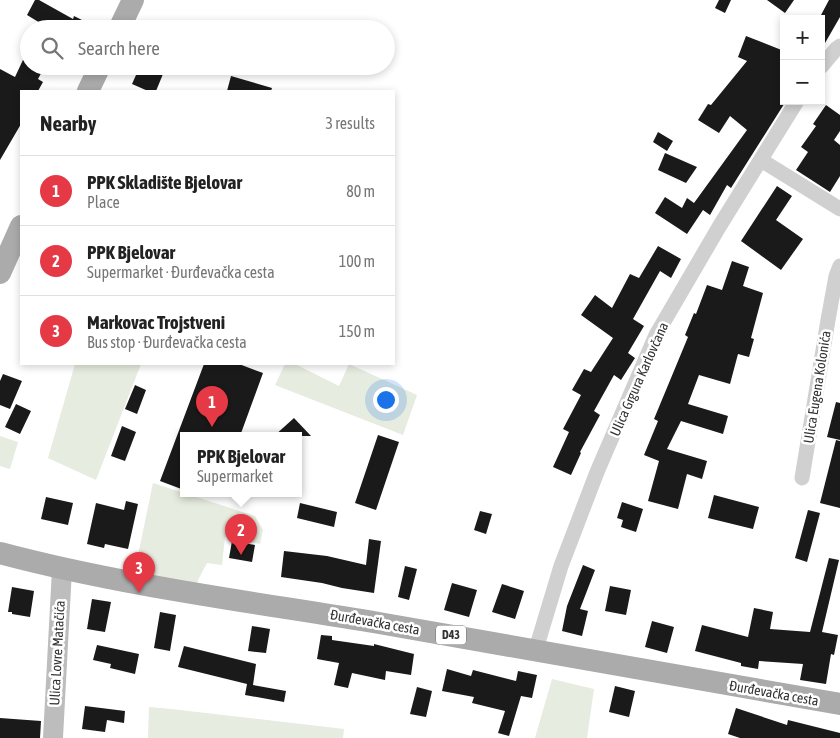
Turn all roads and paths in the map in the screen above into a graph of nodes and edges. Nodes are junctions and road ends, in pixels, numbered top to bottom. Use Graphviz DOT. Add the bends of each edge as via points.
graph roads {
  1 [pos="133,0"];
  2 [pos="123,20"];
  3 [pos="840,46"];
  4 [pos="825,62"];
  5 [pos="96,75"];
  6 [pos="88,90"];
  7 [pos="795,105"];
  8 [pos="761,160"];
  9 [pos="840,210"];
  10 [pos="20,228"];
  11 [pos="840,266"];
  12 [pos="0,273"];
  13 [pos="802,478"];
  14 [pos="0,553"];
  15 [pos="62,569"];
  16 [pos="536,650"];
  17 [pos="840,704"];
  18 [pos="53,738"];
  1 -- 2 [label="main road"];
  3 -- 4 [label="street"];
  5 -- 6 [label="main road"];
  7 -- 8 [label="street, Ulica Grgura Karlovčana"];
  8 -- 9 [label="street"];
  8 -- 16 [label="street, Ulica Grgura Karlovčana" via="656,335 564,557"];
  10 -- 12 [label="main road"];
  11 -- 13 [label="street, Ulica Eugena Kolonića"];
  14 -- 15 [label="main road, Đurđevačka cesta / D43"];
  15 -- 16 [label="main road, Đurđevačka cesta / D43"];
  15 -- 18 [label="main road, Ulica Lovre Matačića"];
  16 -- 17 [label="main road, Đurđevačka cesta / D43"];
}
